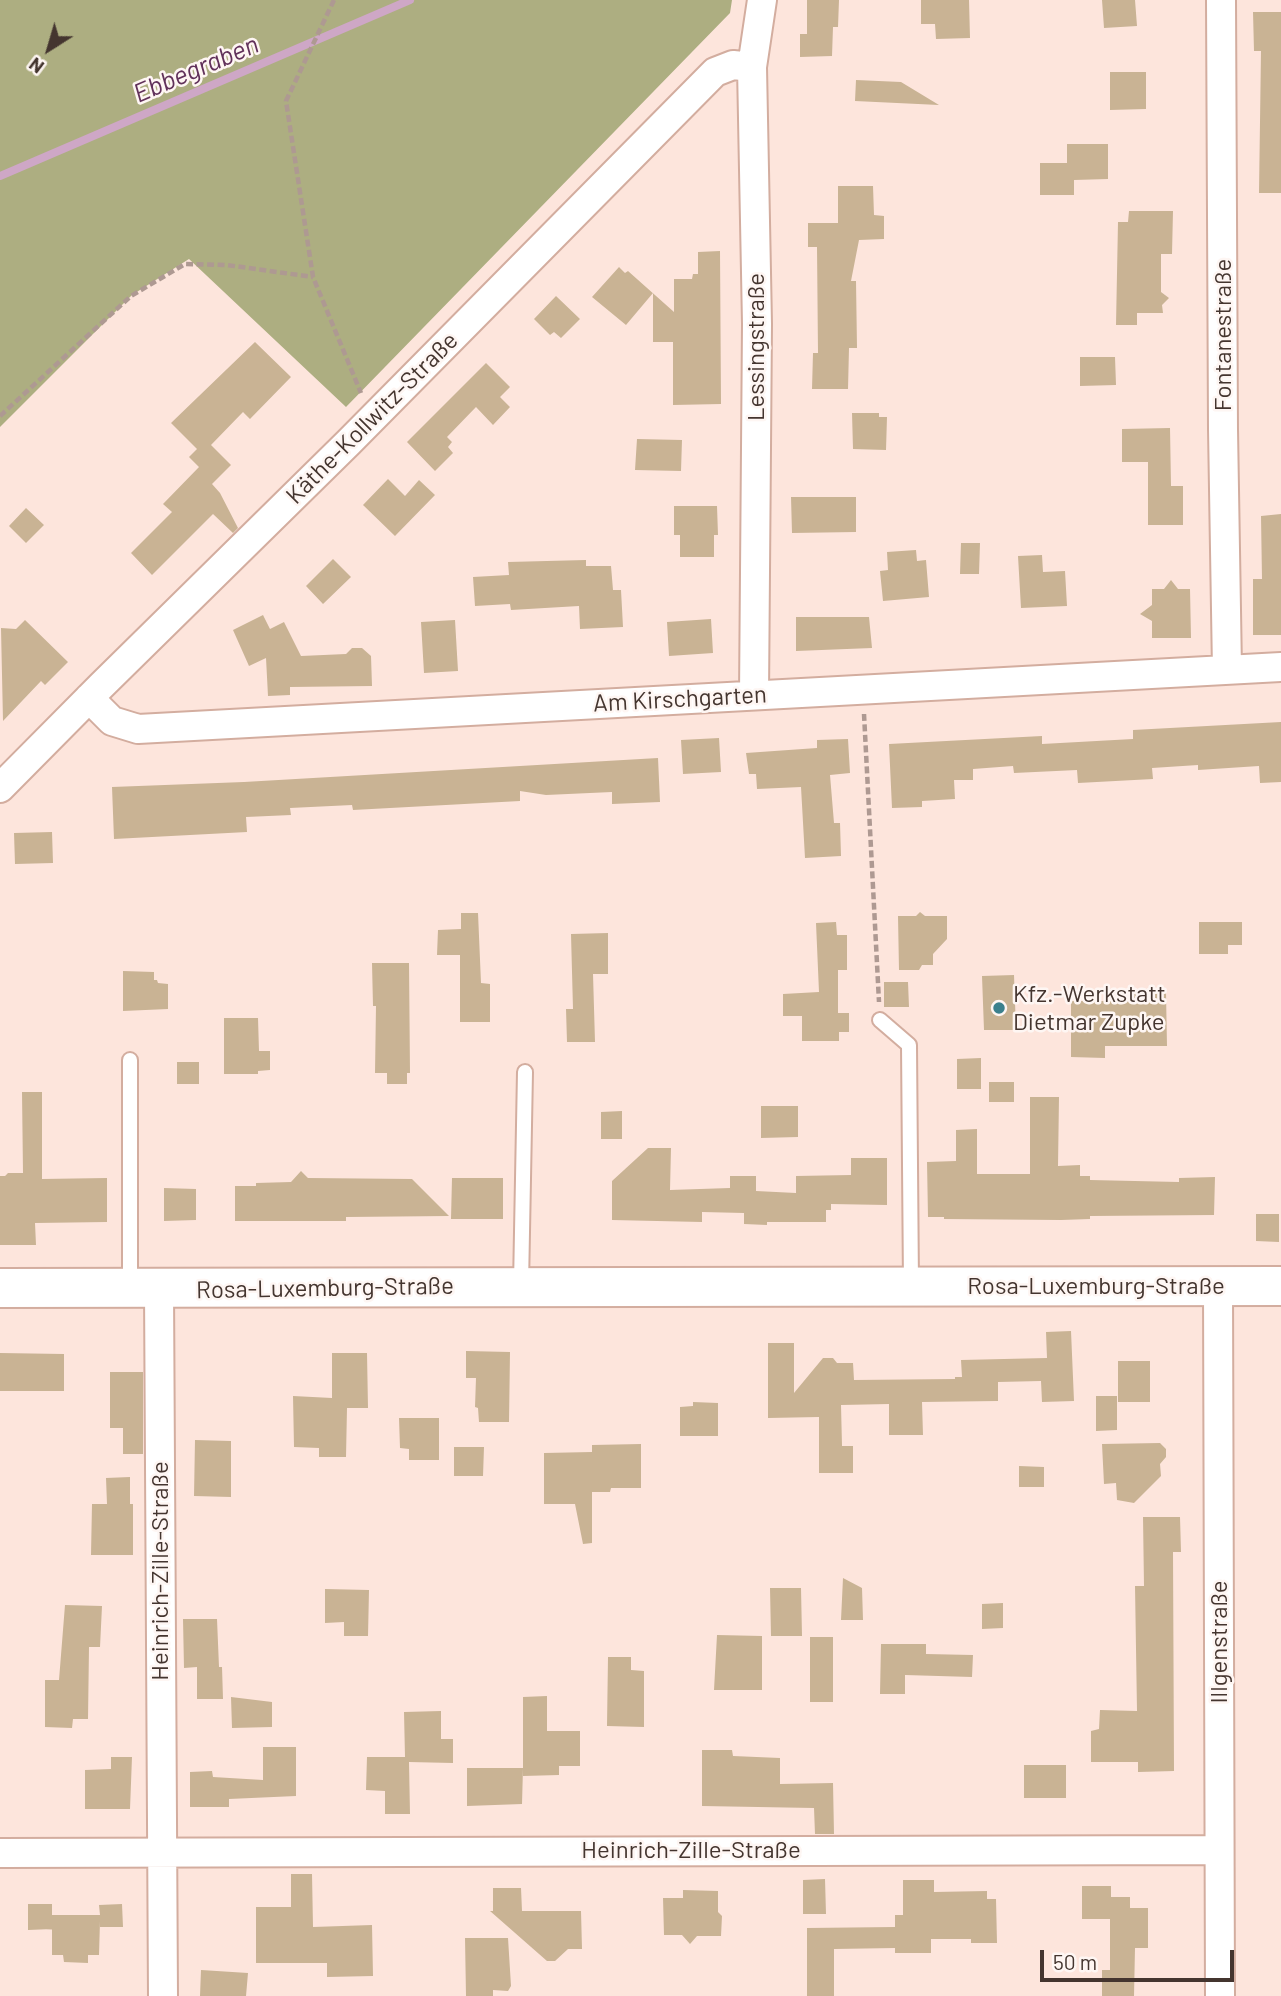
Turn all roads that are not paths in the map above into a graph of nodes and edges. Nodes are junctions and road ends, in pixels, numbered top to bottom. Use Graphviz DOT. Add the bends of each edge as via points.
graph roads {
  1 [pos="762,0"];
  2 [pos="1221,0"];
  3 [pos="752,67"];
  4 [pos="1281,667"];
  5 [pos="1227,670"];
  6 [pos="754,695"];
  7 [pos="89,698"];
  8 [pos="0,788"];
  9 [pos="880,1020"];
  10 [pos="130,1060"];
  11 [pos="525,1072"];
  12 [pos="912,1286"];
  13 [pos="1281,1286"];
  14 [pos="521,1287"];
  15 [pos="1218,1287"];
  16 [pos="0,1288"];
  17 [pos="144,1289"];
  18 [pos="1219,1850"];
  19 [pos="162,1852"];
  20 [pos="0,1853"];
  21 [pos="163,1996"];
  22 [pos="1220,1996"];
  1 -- 3 [label="street, Lessingstraße"];
  2 -- 5 [label="street, Fontanestraße"];
  3 -- 6 [label="street, Lessingstraße" via="757,324"];
  3 -- 7 [label="street, Käthe-Kollwitz-Straße" via="733,65 715,72"];
  4 -- 5 [label="street, Am Kirschgarten"];
  5 -- 6 [label="street, Am Kirschgarten"];
  6 -- 7 [label="street, Am Kirschgarten" via="138,729 112,721"];
  7 -- 8 [label="street, Käthe-Kollwitz-Straße"];
  9 -- 12 [label="lane" via="909,1045"];
  10 -- 17 [label="lane"];
  11 -- 14 [label="lane"];
  12 -- 14 [label="street, Rosa-Luxemburg-Straße"];
  12 -- 15 [label="street, Rosa-Luxemburg-Straße"];
  13 -- 15 [label="street, Rosa-Luxemburg-Straße"];
  14 -- 17 [label="street, Rosa-Luxemburg-Straße"];
  15 -- 18 [label="street, Illgenstraße"];
  16 -- 17 [label="street, Rosa-Luxemburg-Straße"];
  17 -- 19 [label="street, Heinrich-Zille-Straße"];
  18 -- 19 [label="street, Heinrich-Zille-Straße"];
  18 -- 22 [label="street, Illgenstraße"];
  19 -- 20 [label="street, Heinrich-Zille-Straße"];
  19 -- 21 [label="street, Heinrich-Zille-Straße"];
}
